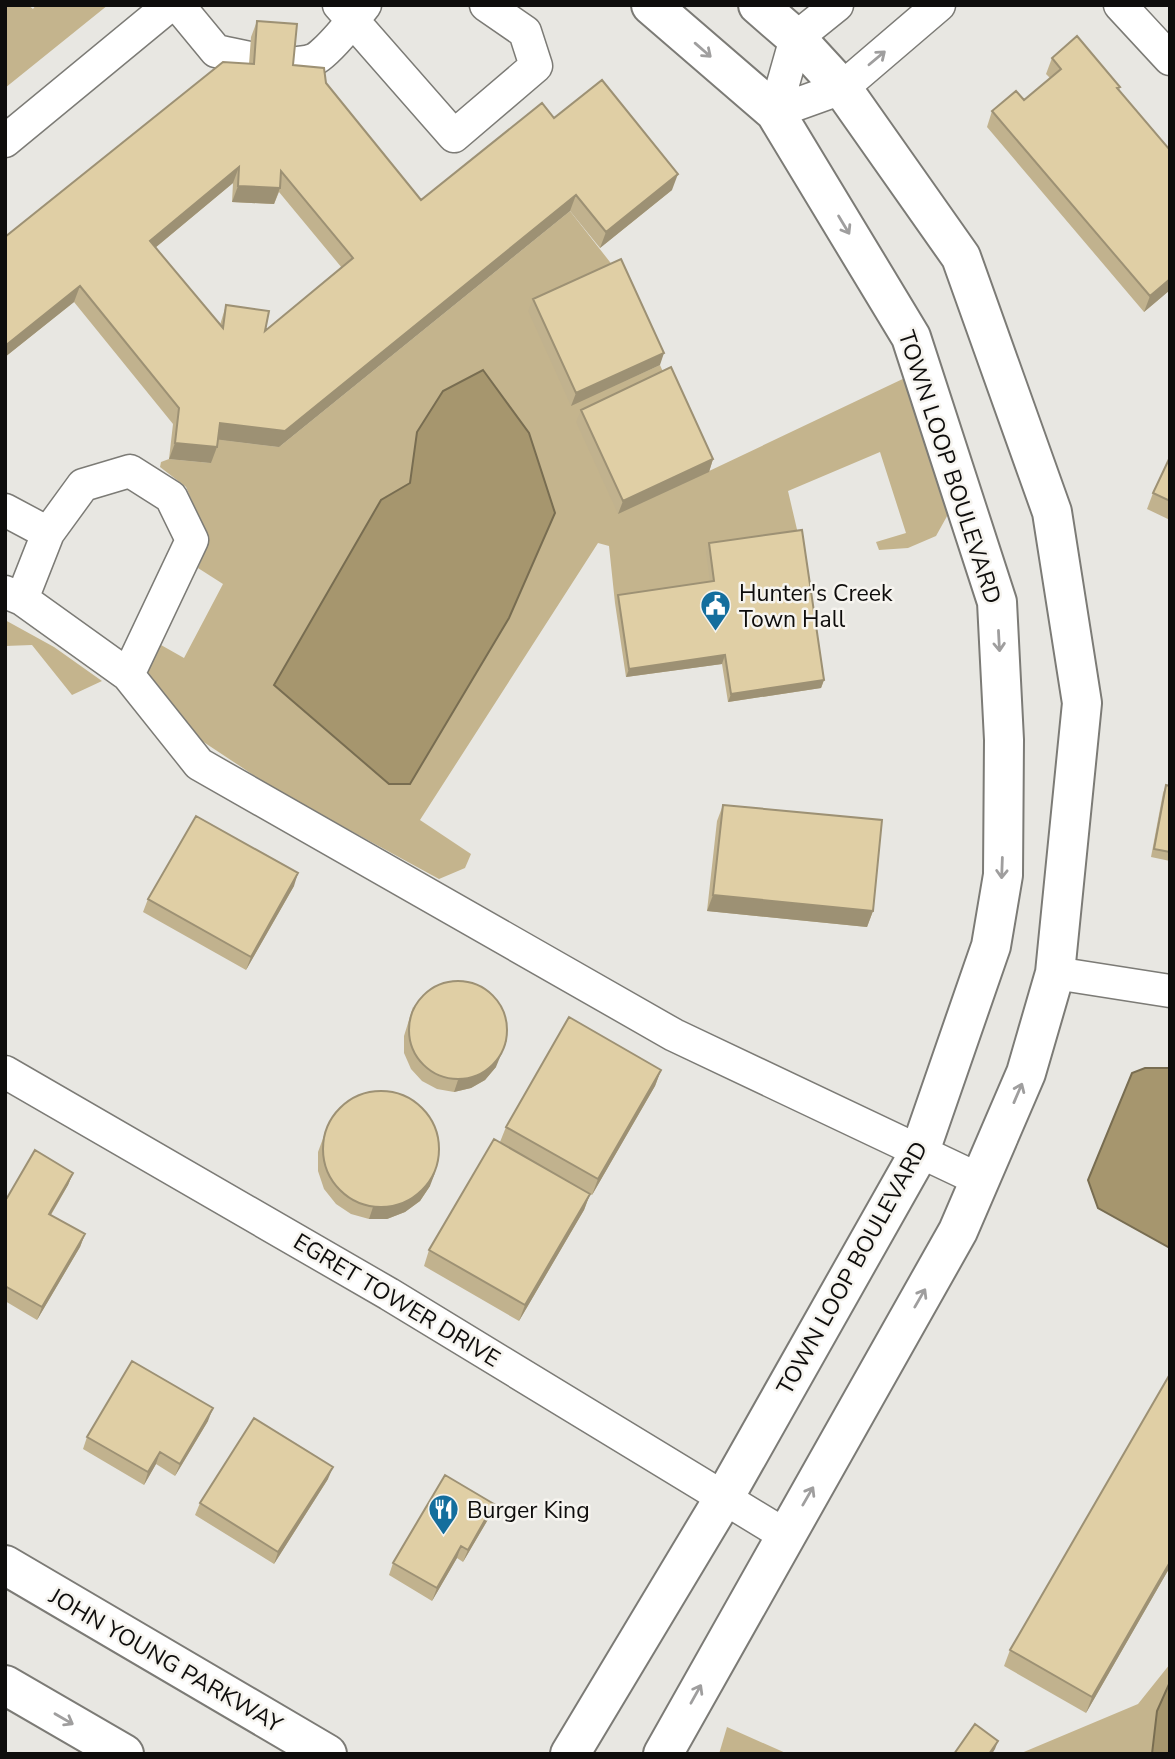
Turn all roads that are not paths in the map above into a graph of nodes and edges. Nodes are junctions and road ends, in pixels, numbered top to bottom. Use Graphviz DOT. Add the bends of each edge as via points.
graph roads {
  1 [pos="170,5"];
  2 [pos="177,5"];
  3 [pos="486,5"];
  4 [pos="651,5"];
  5 [pos="758,5"];
  6 [pos="837,5"];
  7 [pos="940,5"];
  8 [pos="1120,5"];
  9 [pos="352,11"];
  10 [pos="796,38"];
  11 [pos="1170,59"];
  12 [pos="842,88"];
  13 [pos="775,112"];
  14 [pos="5,141"];
  15 [pos="5,510"];
  16 [pos="48,533"];
  17 [pos="13,596"];
  18 [pos="128,676"];
  19 [pos="1055,973"];
  20 [pos="1170,991"];
  21 [pos="5,1072"];
  22 [pos="920,1151"];
  23 [pos="981,1180"];
  24 [pos="725,1496"];
  25 [pos="785,1535"];
  26 [pos="5,1565"];
  27 [pos="5,1685"];
  28 [pos="124,1754"];
  29 [pos="327,1754"];
  30 [pos="570,1754"];
  31 [pos="663,1754"];
  1 -- 14 [label="street"];
  2 -- 9 [label="street" via="216,51 289,63 314,60"];
  3 -- 9 [label="street" via="525,32 536,66 454,136"];
  4 -- 13 [label="main road, TOWN LOOP BOULEVARD, one-way"];
  5 -- 10 [label="main road"];
  6 -- 10 [label="street"];
  12 -- 7 [label="street, one-way"];
  8 -- 11 [label="street"];
  10 -- 12 [label="main road"];
  10 -- 13 [label="street"];
  12 -- 13 [label="street"];
  12 -- 19 [label="main road" via="961,257 1052,512 1082,703"];
  13 -- 22 [label="main road, TOWN LOOP BOULEVARD, one-way" via="911,337 997,601 1004,740 1003,876 991,946"];
  15 -- 16 [label="street"];
  16 -- 17 [label="street"];
  16 -- 18 [label="street" via="83,485 130,471 171,497 192,540"];
  17 -- 18 [label="street"];
  18 -- 22 [label="street" via="199,764 674,1035"];
  19 -- 20 [label="street"];
  23 -- 19 [label="main road, one-way" via="1026,1073"];
  21 -- 24 [label="street, EGRET TOWER DRIVE" via="389,1294"];
  22 -- 23 [label="street"];
  22 -- 24 [label="main road, TOWN LOOP BOULEVARD"];
  25 -- 23 [label="main road, one-way" via="958,1231"];
  24 -- 25 [label="street, EGRET TOWER DRIVE"];
  24 -- 30 [label="main road, TOWN LOOP BOULEVARD"];
  31 -- 25 [label="main road, one-way"];
  26 -- 29 [label="main road, JOHN YOUNG PARKWAY"];
  27 -- 28 [label="main road, one-way"];
}
